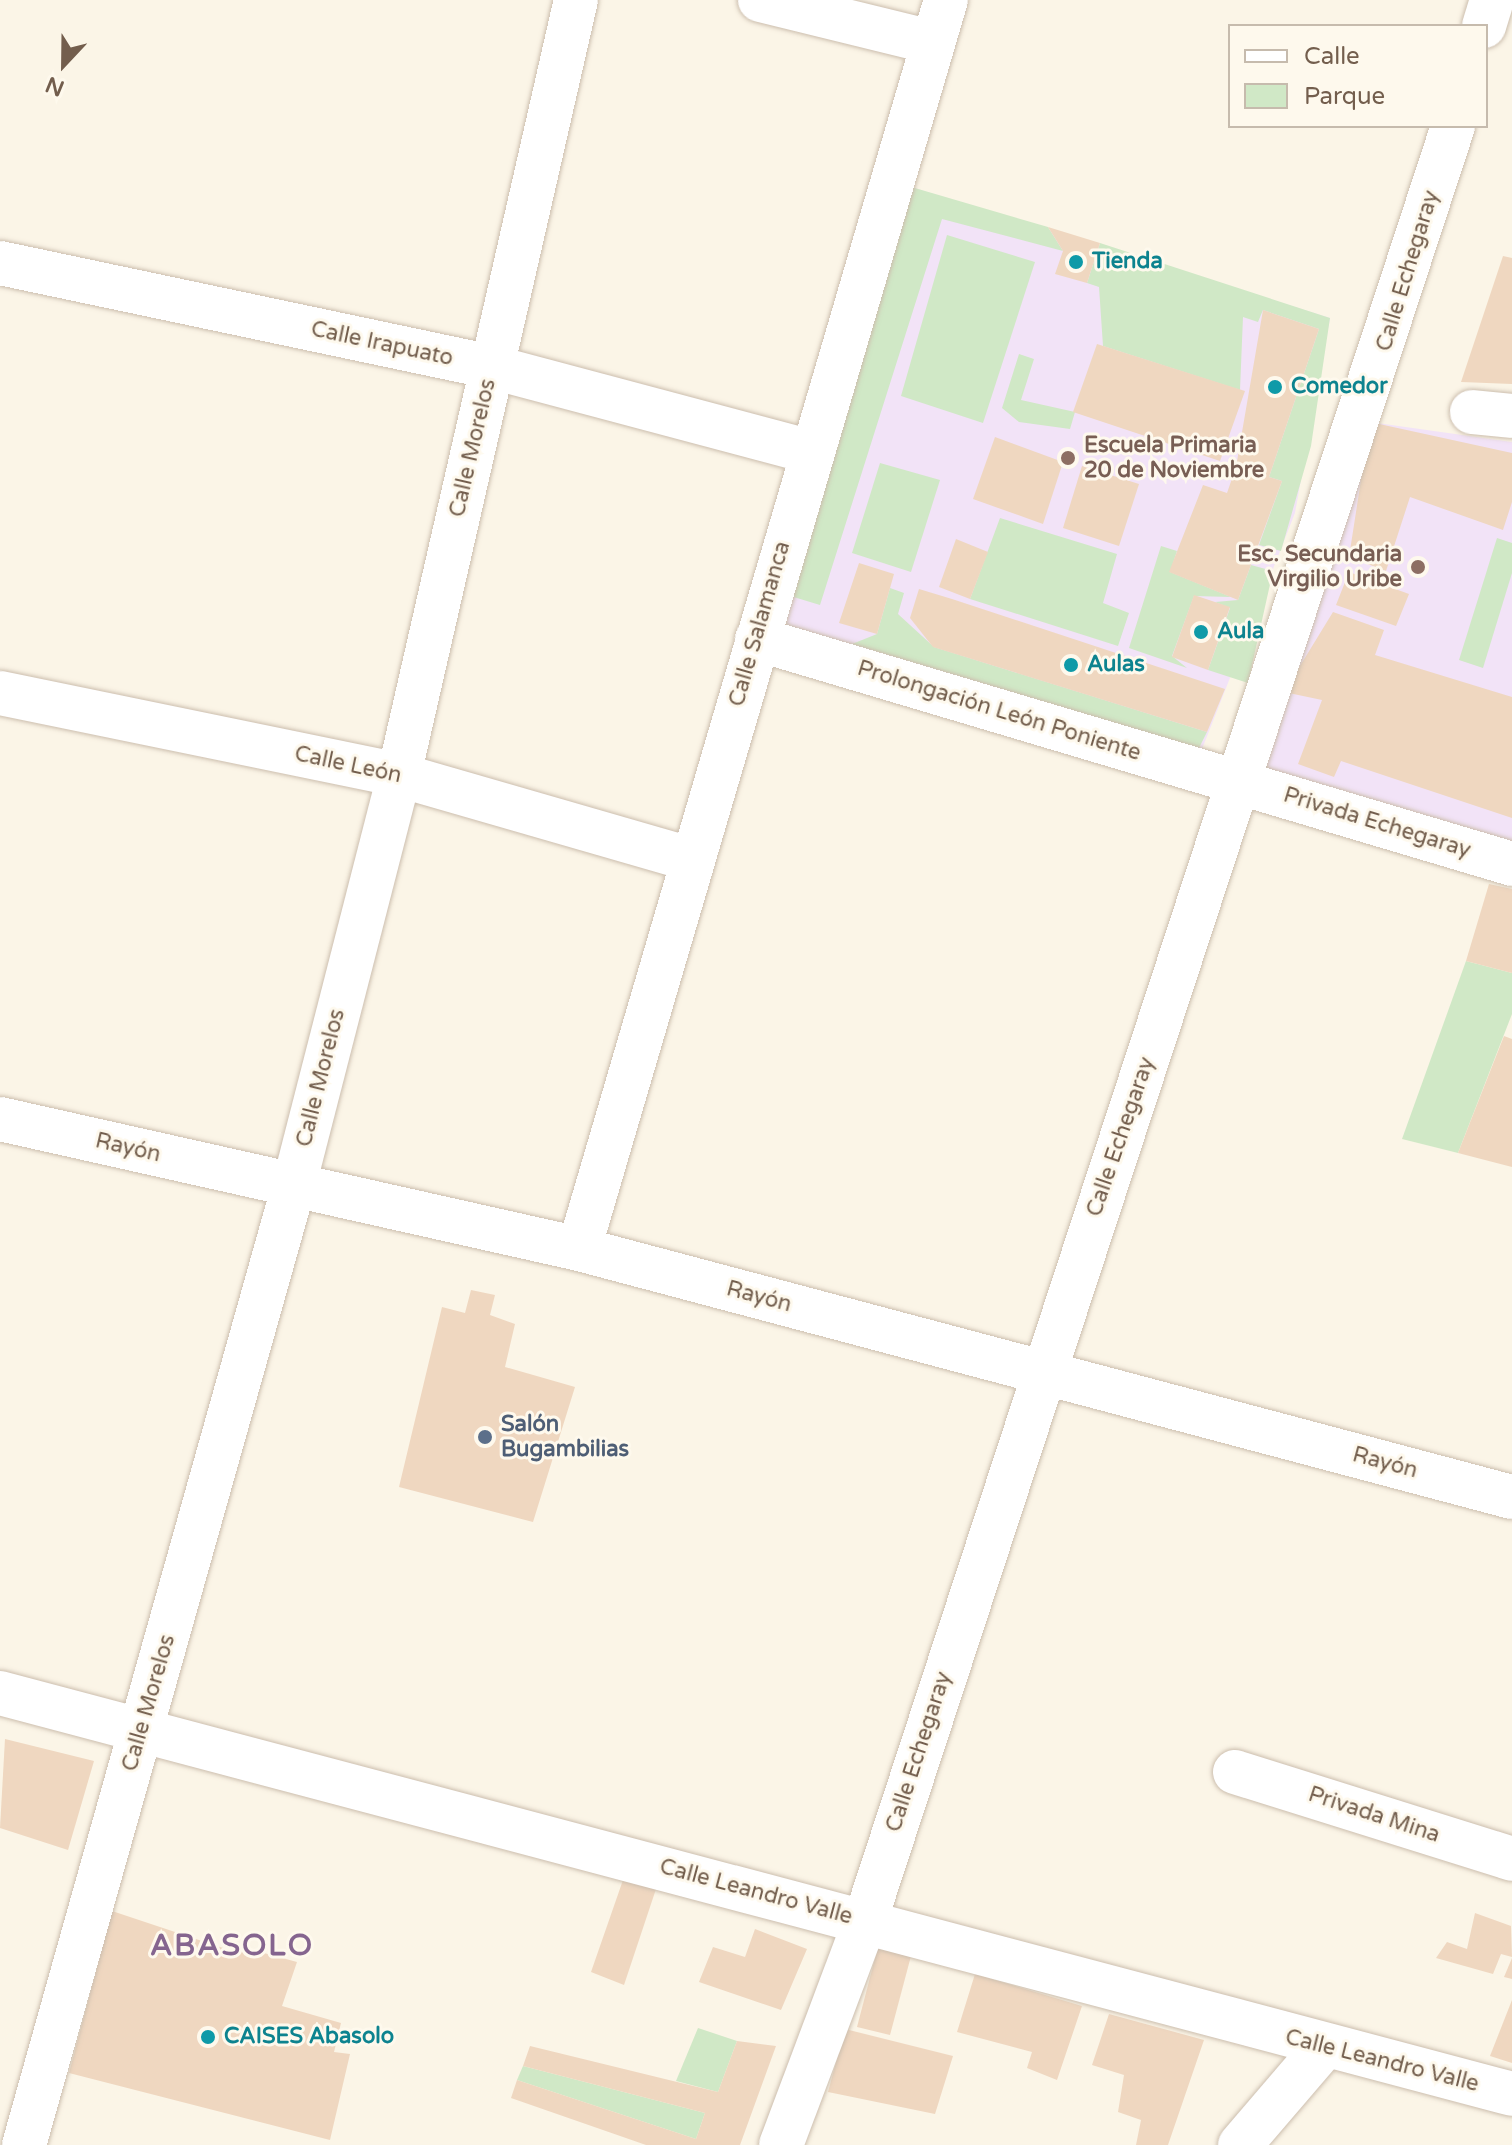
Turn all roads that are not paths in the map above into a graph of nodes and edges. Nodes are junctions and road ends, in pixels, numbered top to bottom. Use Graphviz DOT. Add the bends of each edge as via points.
graph roads {
  1 [pos="576,0"];
  2 [pos="760,0"];
  3 [pos="946,0"];
  4 [pos="1492,0"];
  5 [pos="1485,24"];
  6 [pos="931,42"];
  7 [pos="1452,128"];
  8 [pos="0,263"];
  9 [pos="492,367"];
  10 [pos="808,451"];
  11 [pos="757,639"];
  12 [pos="0,693"];
  13 [pos="399,775"];
  14 [pos="1241,783"];
  15 [pos="690,859"];
  16 [pos="1512,864"];
  17 [pos="0,1119"];
  18 [pos="294,1185"];
  19 [pos="579,1249"];
  20 [pos="1040,1373"];
  21 [pos="1512,1497"];
  22 [pos="0,1693"];
  23 [pos="142,1728"];
  24 [pos="1235,1772"];
  25 [pos="1512,1859"];
  26 [pos="865,1921"];
  27 [pos="1324,2047"];
  28 [pos="1512,2094"];
  29 [pos="24,2145"];
  30 [pos="781,2145"];
  31 [pos="1240,2145"];
  1 -- 9 [label="street, Calle Morelos"];
  2 -- 6 [label="street"];
  3 -- 6 [label="street, Calle Salamanca"];
  4 -- 5 [label="street"];
  6 -- 10 [label="street, Calle Salamanca"];
  7 -- 14 [label="street, Calle Echegaray"];
  8 -- 9 [label="street, Calle Irapuato"];
  9 -- 10 [label="street, Calle Irapuato"];
  9 -- 13 [label="street, Calle Morelos"];
  10 -- 11 [label="street, Calle Salamanca"];
  11 -- 14 [label="street, Prolongación León Poniente"];
  11 -- 15 [label="street, Calle Salamanca"];
  12 -- 13 [label="street, Calle León"];
  13 -- 15 [label="street, Calle León"];
  13 -- 18 [label="street, Calle Morelos"];
  14 -- 16 [label="street, Privada Echegaray"];
  14 -- 20 [label="street, Calle Echegaray"];
  15 -- 19 [label="street, Calle Salamanca"];
  17 -- 18 [label="street, Rayón"];
  18 -- 19 [label="street, Rayón"];
  18 -- 23 [label="street, Calle Morelos"];
  19 -- 20 [label="street, Rayón"];
  20 -- 21 [label="street, Rayón"];
  20 -- 26 [label="street, Calle Echegaray"];
  22 -- 23 [label="street, Calle Leandro Valle"];
  23 -- 26 [label="street, Calle Leandro Valle"];
  23 -- 29 [label="street, Calle Morelos"];
  24 -- 25 [label="street, Privada Mina"];
  26 -- 27 [label="street, Calle Leandro Valle"];
  26 -- 30 [label="street, Calle Echegaray"];
  27 -- 28 [label="street, Calle Leandro Valle"];
  27 -- 31 [label="street"];
}
